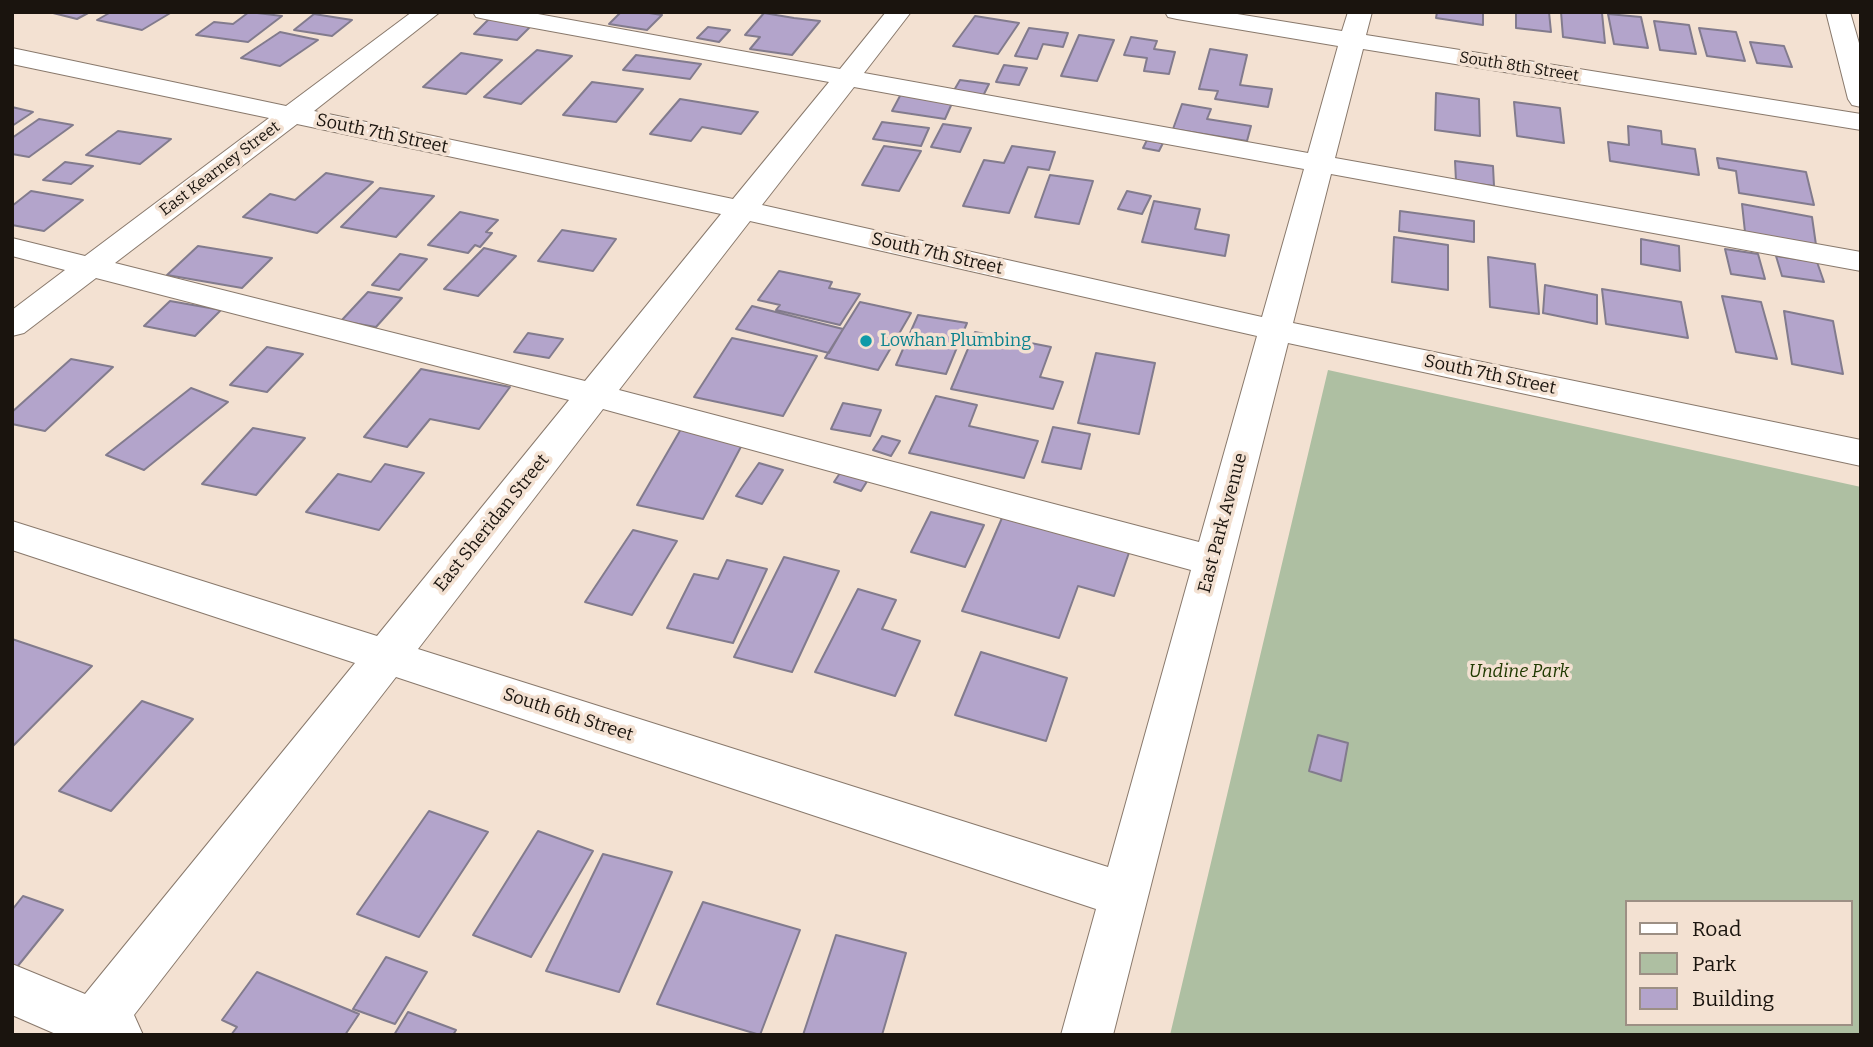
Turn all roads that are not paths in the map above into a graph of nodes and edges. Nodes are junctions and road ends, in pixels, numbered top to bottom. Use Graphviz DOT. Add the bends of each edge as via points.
graph roads {
  1 [pos="428,12"];
  2 [pos="485,12"];
  3 [pos="899,12"];
  4 [pos="1177,12"];
  5 [pos="1838,12"];
  6 [pos="1356,26"];
  7 [pos="12,56"];
  8 [pos="846,79"];
  9 [pos="1861,99"];
  10 [pos="292,115"];
  11 [pos="1861,122"];
  12 [pos="1319,165"];
  13 [pos="742,210"];
  14 [pos="12,247"];
  15 [pos="1861,262"];
  16 [pos="90,267"];
  17 [pos="12,326"];
  18 [pos="1275,330"];
  19 [pos="594,395"];
  20 [pos="1861,453"];
  21 [pos="12,535"];
  22 [pos="1213,561"];
  23 [pos="386,656"];
  24 [pos="1124,895"];
  25 [pos="12,989"];
  26 [pos="99,1031"];
  27 [pos="1087,1035"];
  1 -- 10 [label="street, East Kearney Street"];
  2 -- 8 [label="street"];
  3 -- 8 [label="street, East Sheridan Street"];
  4 -- 6 [label="street, South 8th Street"];
  5 -- 9 [label="street"];
  6 -- 11 [label="street, South 8th Street"];
  6 -- 12 [label="street, East Park Avenue"];
  7 -- 10 [label="street, South 7th Street"];
  8 -- 12 [label="street"];
  8 -- 13 [label="street, East Sheridan Street"];
  10 -- 13 [label="street, South 7th Street"];
  10 -- 16 [label="street, East Kearney Street"];
  12 -- 15 [label="street"];
  12 -- 18 [label="street, East Park Avenue"];
  13 -- 18 [label="street, South 7th Street"];
  13 -- 19 [label="street, East Sheridan Street"];
  14 -- 16 [label="street"];
  16 -- 17 [label="street, East Kearney Street"];
  16 -- 19 [label="street"];
  18 -- 20 [label="street, South 7th Street"];
  18 -- 22 [label="street, East Park Avenue"];
  19 -- 22 [label="street"];
  19 -- 23 [label="street, East Sheridan Street"];
  21 -- 23 [label="street, South 6th Street"];
  22 -- 24 [label="street, East Park Avenue"];
  23 -- 24 [label="street, South 6th Street"];
  23 -- 26 [label="street, East Sheridan Street"];
  24 -- 27 [label="street, East Park Avenue"];
  25 -- 26 [label="street"];
}
